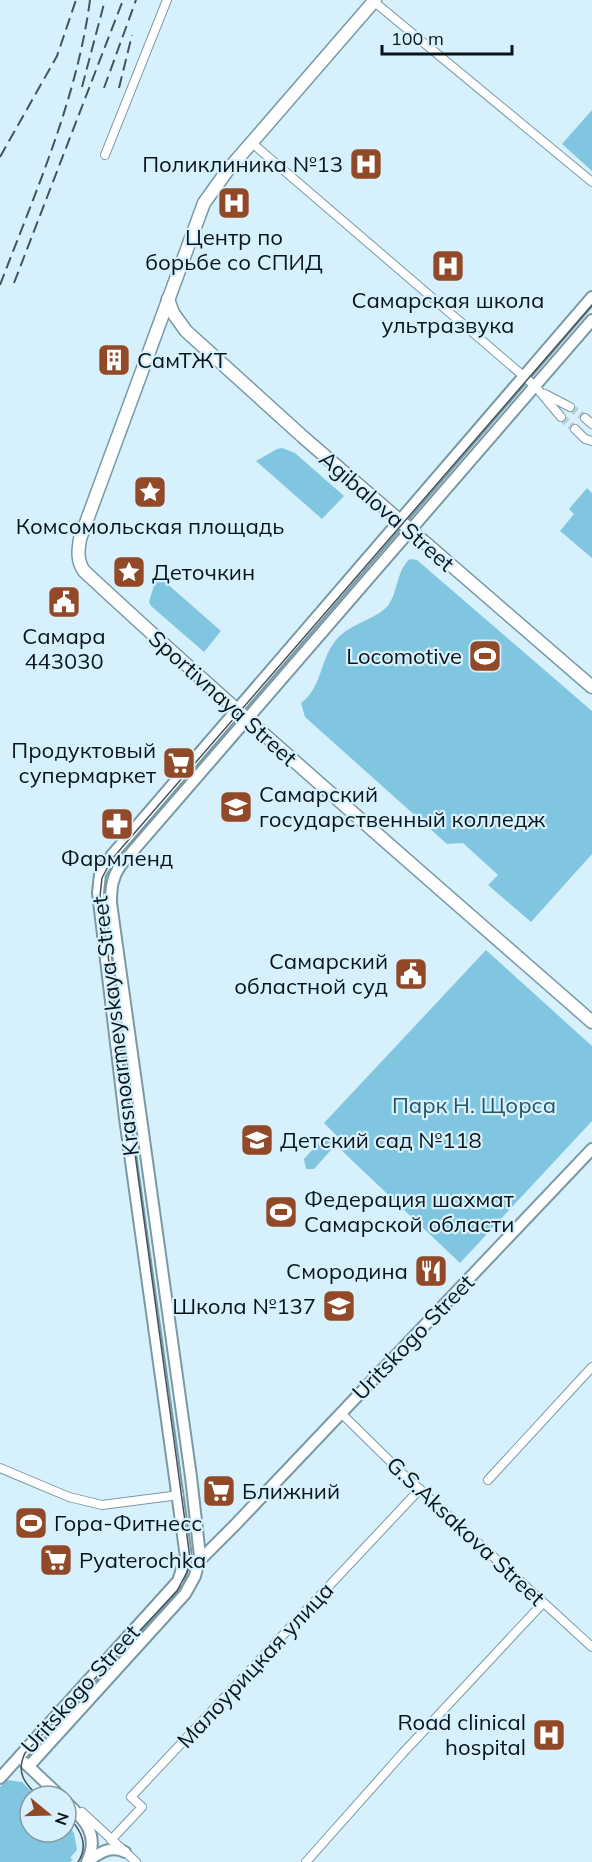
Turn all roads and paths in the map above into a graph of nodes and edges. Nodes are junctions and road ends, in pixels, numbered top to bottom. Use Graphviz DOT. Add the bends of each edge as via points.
graph roads {
  1 [pos="167,0"];
  2 [pos="373,0"];
  3 [pos="252,142"];
  4 [pos="105,155"];
  5 [pos="592,182"];
  6 [pos="592,297"];
  7 [pos="168,299"];
  8 [pos="592,320"];
  9 [pos="186,331"];
  10 [pos="153,339"];
  11 [pos="523,376"];
  12 [pos="538,389"];
  13 [pos="570,407"];
  14 [pos="561,417"];
  15 [pos="585,418"];
  16 [pos="592,424"];
  17 [pos="575,429"];
  18 [pos="592,441"];
  19 [pos="399,520"];
  20 [pos="410,530"];
  21 [pos="592,687"];
  22 [pos="237,709"];
  23 [pos="247,719"];
  24 [pos="592,1022"];
  25 [pos="592,1149"];
  26 [pos="592,1367"];
  27 [pos="341,1413"];
  28 [pos="0,1468"];
  29 [pos="488,1480"];
  30 [pos="420,1489"];
  31 [pos="179,1494"];
  32 [pos="235,1525"];
  33 [pos="200,1558"];
  34 [pos="180,1577"];
  35 [pos="191,1585"];
  36 [pos="543,1604"];
  37 [pos="592,1647"];
  38 [pos="19,1758"];
  39 [pos="29,1766"];
  40 [pos="0,1778"];
  41 [pos="49,1784"];
  42 [pos="78,1811"];
  43 [pos="78,1814"];
  44 [pos="111,1840"];
  45 [pos="125,1852"];
  46 [pos="88,1862"];
  47 [pos="136,1862"];
  48 [pos="306,1862"];
  1 -- 4 [label="street"];
  2 -- 3 [label="main road, Sportivnaya Street"];
  2 -- 5 [label="street"];
  3 -- 7 [label="main road, Sportivnaya Street" via="204,203"];
  3 -- 11 [label="street"];
  6 -- 11 [label="main road, Krasnoarmeyskaya Street"];
  7 -- 9 [label="main road, Agibalova Street"];
  7 -- 10 [label="main road, Sportivnaya Street"];
  8 -- 12 [label="main road, Krasnoarmeyskaya Street"];
  9 -- 10 [label="main road" via="171,327"];
  9 -- 19 [label="main road, Agibalova Street"];
  10 -- 22 [label="main road, Sportivnaya Street" via="79,544 78,558 100,586"];
  11 -- 12 [label="street"];
  11 -- 19 [label="main road, Krasnoarmeyskaya Street"];
  12 -- 13 [label="street"];
  12 -- 14 [label="street"];
  12 -- 20 [label="main road, Krasnoarmeyskaya Street"];
  15 -- 16 [label="street"];
  17 -- 18 [label="street"];
  19 -- 20 [label="main road, Agibalova Street"];
  19 -- 22 [label="main road, Krasnoarmeyskaya Street"];
  20 -- 21 [label="main road, Agibalova Street"];
  20 -- 23 [label="main road, Krasnoarmeyskaya Street"];
  22 -- 23 [label="main road, Sportivnaya Street"];
  22 -- 31 [label="main road, Krasnoarmeyskaya Street" via="112,855 98,884 125,1118"];
  23 -- 24 [label="main road, Sportivnaya Street"];
  23 -- 33 [label="main road, Krasnoarmeyskaya Street" via="120,866 111,885"];
  25 -- 27 [label="main road, Uritskogo Street"];
  26 -- 29 [label="street"];
  27 -- 30 [label="street, G.S.Aksakova Street"];
  27 -- 32 [label="main road, Uritskogo Street"];
  28 -- 31 [label="street" via="69,1497 102,1504"];
  30 -- 36 [label="street, G.S.Aksakova Street"];
  30 -- 44 [label="street, Малоурицкая улица" via="131,1797 142,1807"];
  31 -- 34 [label="main road, Krasnoarmeyskaya Street" via="186,1557"];
  32 -- 33 [label="main road, Uritskogo Street"];
  32 -- 35 [label="main road"];
  33 -- 34 [label="main road, Uritskogo Street"];
  33 -- 35 [label="main road, Uritskogo Street"];
  34 -- 38 [label="main road, Uritskogo Street"];
  35 -- 39 [label="main road, Uritskogo Street"];
  36 -- 37 [label="street, G.S.Aksakova Street"];
  36 -- 48 [label="street"];
  38 -- 39 [label="main road"];
  38 -- 40 [label="main road, Uritskogo Street"];
  39 -- 41 [label="main road, Uritskogo Street"];
  42 -- 44 [label="street"];
  43 -- 46 [label="main road, Uritskogo Street" via="93,1841"];
  44 -- 45 [label="street"];
  45 -- 46 [label="main road" via="108,1850"];
  45 -- 47 [label="street"];
}
